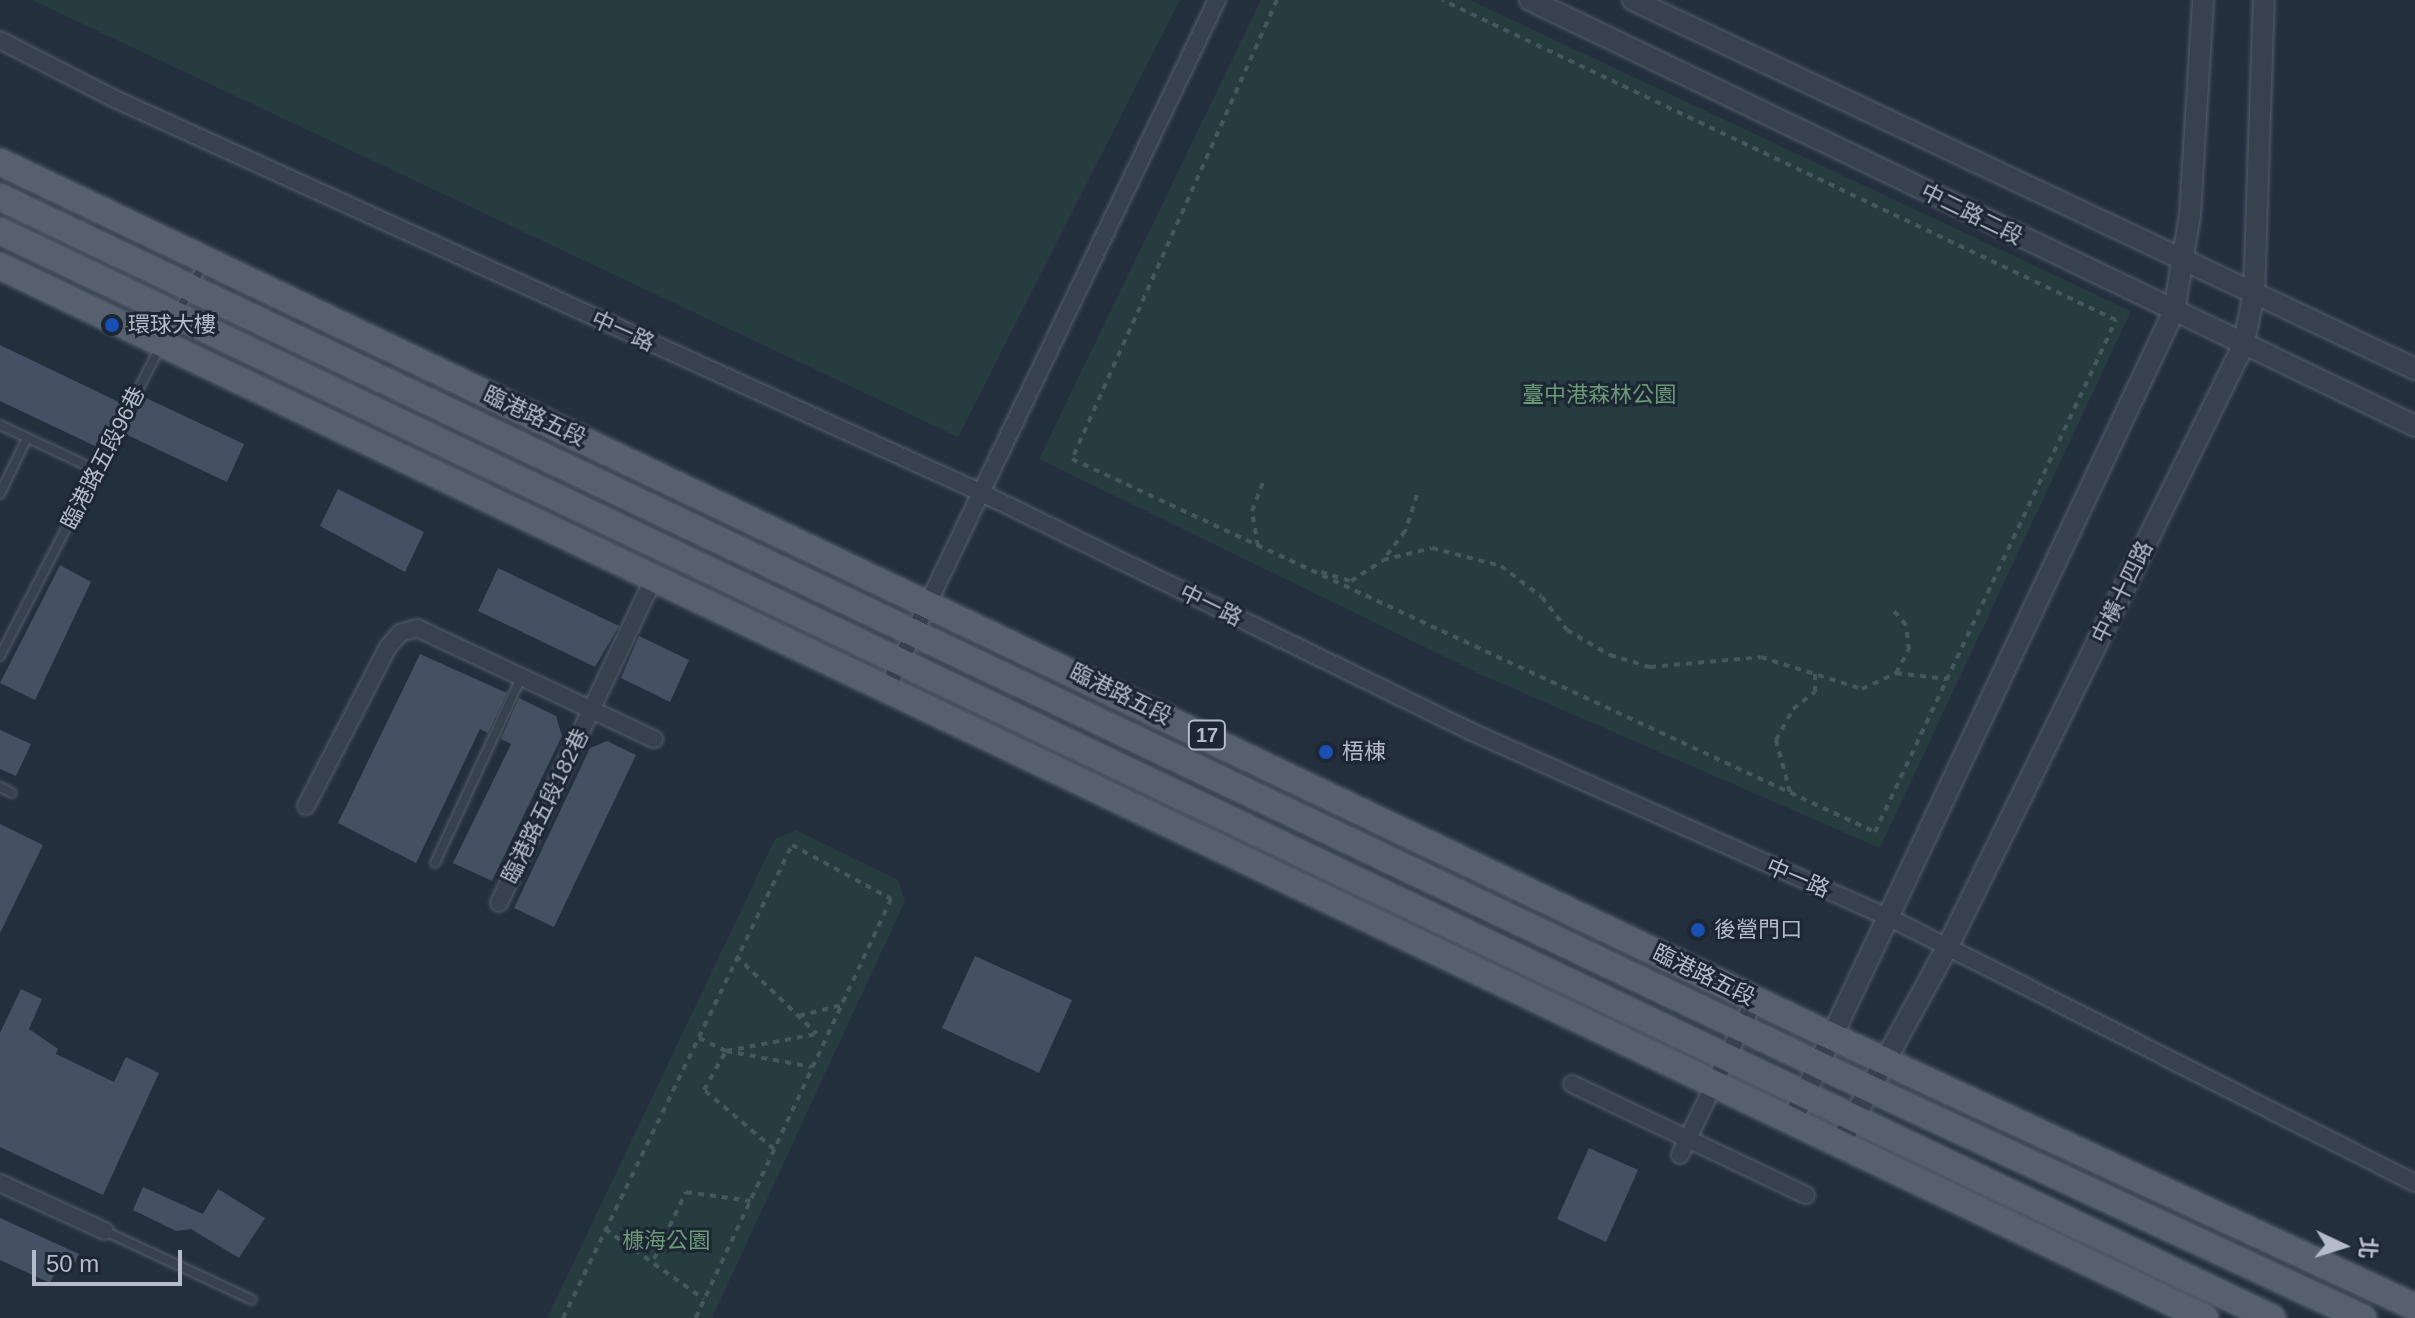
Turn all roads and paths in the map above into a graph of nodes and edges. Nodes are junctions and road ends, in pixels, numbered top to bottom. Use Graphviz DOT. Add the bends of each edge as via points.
graph roads {
  1 [pos="1217,0"];
  2 [pos="1277,0"];
  3 [pos="1442,0"];
  4 [pos="1530,0"];
  5 [pos="1633,0"];
  6 [pos="2203,0"];
  7 [pos="2264,0"];
  8 [pos="0,40"];
  9 [pos="0,162"];
  10 [pos="0,197"];
  11 [pos="0,231"];
  12 [pos="205,260"];
  13 [pos="2184,261"];
  14 [pos="0,266"];
  15 [pos="191,287"];
  16 [pos="2254,294"];
  17 [pos="2174,311"];
  18 [pos="177,315"];
  19 [pos="163,342"];
  20 [pos="2243,346"];
  21 [pos="2415,369"];
  22 [pos="0,425"];
  23 [pos="2415,426"];
  24 [pos="27,438"];
  25 [pos="96,470"];
  26 [pos="1263,482"];
  27 [pos="982,493"];
  28 [pos="0,494"];
  29 [pos="1417,495"];
  30 [pos="1258,545"];
  31 [pos="1383,560"];
  32 [pos="1308,569"];
  33 [pos="655,576"];
  34 [pos="929,601"];
  35 [pos="1892,609"];
  36 [pos="915,630"];
  37 [pos="0,656"];
  38 [pos="902,658"];
  39 [pos="1815,672"];
  40 [pos="1896,673"];
  41 [pos="522,676"];
  42 [pos="1947,679"];
  43 [pos="888,687"];
  44 [pos="592,709"];
  45 [pos="654,739"];
  46 [pos="0,787"];
  47 [pos="12,793"];
  48 [pos="1791,794"];
  49 [pos="306,806"];
  50 [pos="435,863"];
  51 [pos="499,903"];
  52 [pos="1886,916"];
  53 [pos="1947,948"];
  54 [pos="736,956"];
  55 [pos="1755,999"];
  56 [pos="841,1005"];
  57 [pos="799,1016"];
  58 [pos="1741,1028"];
  59 [pos="1833,1037"];
  60 [pos="699,1038"];
  61 [pos="726,1051"];
  62 [pos="1728,1056"];
  63 [pos="1882,1060"];
  64 [pos="1819,1065"];
  65 [pos="812,1067"];
  66 [pos="1572,1084"];
  67 [pos="1714,1085"];
  68 [pos="1868,1088"];
  69 [pos="1806,1094"];
  70 [pos="1854,1117"];
  71 [pos="1792,1122"];
  72 [pos="1689,1140"];
  73 [pos="1839,1145"];
  74 [pos="774,1149"];
  75 [pos="1680,1155"];
  76 [pos="0,1183"];
  77 [pos="2415,1183"];
  78 [pos="1806,1195"];
  79 [pos="750,1201"];
  80 [pos="605,1229"];
  81 [pos="105,1231"];
  82 [pos="654,1259"];
  83 [pos="704,1299"];
  84 [pos="252,1300"];
  85 [pos="2415,1307"];
  86 [pos="563,1318"];
  87 [pos="696,1318"];
  88 [pos="2205,1318"];
  89 [pos="2272,1318"];
  90 [pos="2363,1318"];
  1 -- 27 [label="street"];
  2 -- 30 [label="path" via="1072,459"];
  3 -- 42 [label="path" via="2116,320"];
  4 -- 17 [label="street, 中二路二段"];
  5 -- 13 [label="street"];
  6 -- 13 [label="street"];
  7 -- 16 [label="street, 中橫十四路"];
  8 -- 27 [label="street, 中一路" via="115,99"];
  9 -- 12 [label="main road, 臨港路五段 / 17"];
  10 -- 15 [label="main road, 臨港路五段 / 17"];
  11 -- 18 [label="main road"];
  12 -- 15 [label="lane, 臨港路五段96巷"];
  12 -- 34 [label="main road, 臨港路五段 / 17"];
  13 -- 16 [label="street"];
  13 -- 17 [label="street"];
  14 -- 19 [label="main road"];
  15 -- 18 [label="lane, 臨港路五段96巷"];
  15 -- 36 [label="main road, 臨港路五段 / 17"];
  16 -- 20 [label="street, 中橫十四路"];
  16 -- 21 [label="street"];
  17 -- 20 [label="street, 中二路二段"];
  17 -- 52 [label="street"];
  18 -- 19 [label="lane, 臨港路五段96巷"];
  18 -- 38 [label="main road"];
  19 -- 25 [label="lane, 臨港路五段96巷"];
  19 -- 33 [label="main road"];
  20 -- 23 [label="street, 中二路二段"];
  20 -- 53 [label="street, 中橫十四路"];
  22 -- 24 [label="lane"];
  24 -- 25 [label="lane"];
  24 -- 28 [label="lane"];
  25 -- 37 [label="lane, 臨港路五段96巷"];
  26 -- 30 [label="path" via="1252,511"];
  27 -- 34 [label="street"];
  27 -- 52 [label="street, 中一路" via="1472,732"];
  29 -- 31 [label="path" via="1405,531"];
  30 -- 32 [label="path"];
  31 -- 32 [label="path" via="1351,581"];
  31 -- 39 [label="path" via="1432,548 1501,566 1542,597 1567,630 1610,655 1650,667 1761,657"];
  32 -- 48 [label="path"];
  33 -- 43 [label="main road"];
  33 -- 44 [label="street, 臨港路五段182巷"];
  34 -- 36 [label="street"];
  34 -- 55 [label="main road, 臨港路五段 / 17"];
  35 -- 40 [label="path" via="1906,625 1909,650"];
  36 -- 38 [label="street"];
  36 -- 58 [label="main road, 臨港路五段 / 17"];
  38 -- 43 [label="street"];
  38 -- 62 [label="main road"];
  39 -- 40 [label="path" via="1862,689"];
  39 -- 48 [label="path" via="1815,692 1793,709 1776,740"];
  40 -- 42 [label="path"];
  41 -- 44 [label="street, 臨港路五段182巷"];
  41 -- 49 [label="street, 臨港路五段182巷" via="426,629 400,633"];
  41 -- 50 [label="lane"];
  42 -- 48 [label="path" via="1875,832"];
  43 -- 67 [label="main road"];
  44 -- 45 [label="street, 臨港路五段182巷"];
  44 -- 51 [label="street, 臨港路五段182巷"];
  46 -- 47 [label="lane"];
  52 -- 53 [label="street, 中一路"];
  52 -- 59 [label="street"];
  53 -- 63 [label="street, 中橫十四路"];
  53 -- 77 [label="street, 中一路"];
  54 -- 56 [label="path" via="793,846 891,896"];
  54 -- 57 [label="path"];
  54 -- 60 [label="path"];
  55 -- 58 [label="street"];
  55 -- 59 [label="main road, 臨港路五段 / 17"];
  56 -- 57 [label="path"];
  56 -- 65 [label="path"];
  57 -- 61 [label="path" via="817,1034"];
  58 -- 62 [label="street"];
  58 -- 64 [label="main road, 臨港路五段 / 17"];
  59 -- 63 [label="main road, 臨港路五段 / 17"];
  59 -- 64 [label="street"];
  60 -- 61 [label="path"];
  60 -- 80 [label="path"];
  61 -- 65 [label="path"];
  61 -- 74 [label="path" via="704,1090"];
  62 -- 67 [label="street"];
  62 -- 69 [label="main road"];
  63 -- 68 [label="street, 中橫十四路"];
  63 -- 85 [label="main road, 臨港路五段 / 17"];
  64 -- 68 [label="main road, 臨港路五段 / 17"];
  64 -- 69 [label="street"];
  65 -- 74 [label="path"];
  66 -- 72 [label="street"];
  67 -- 71 [label="main road"];
  67 -- 72 [label="street"];
  68 -- 70 [label="street, 中橫十四路"];
  68 -- 90 [label="main road, 臨港路五段 / 17"];
  69 -- 70 [label="main road"];
  69 -- 71 [label="street"];
  70 -- 73 [label="street, 中橫十四路"];
  70 -- 89 [label="main road"];
  71 -- 73 [label="main road"];
  72 -- 75 [label="street"];
  72 -- 78 [label="street"];
  73 -- 88 [label="main road"];
  74 -- 79 [label="path"];
  76 -- 81 [label="street"];
  79 -- 82 [label="path" via="686,1192"];
  79 -- 83 [label="path"];
  80 -- 82 [label="path"];
  80 -- 86 [label="path"];
  81 -- 84 [label="lane"];
  82 -- 83 [label="path"];
  83 -- 87 [label="path"];
}
